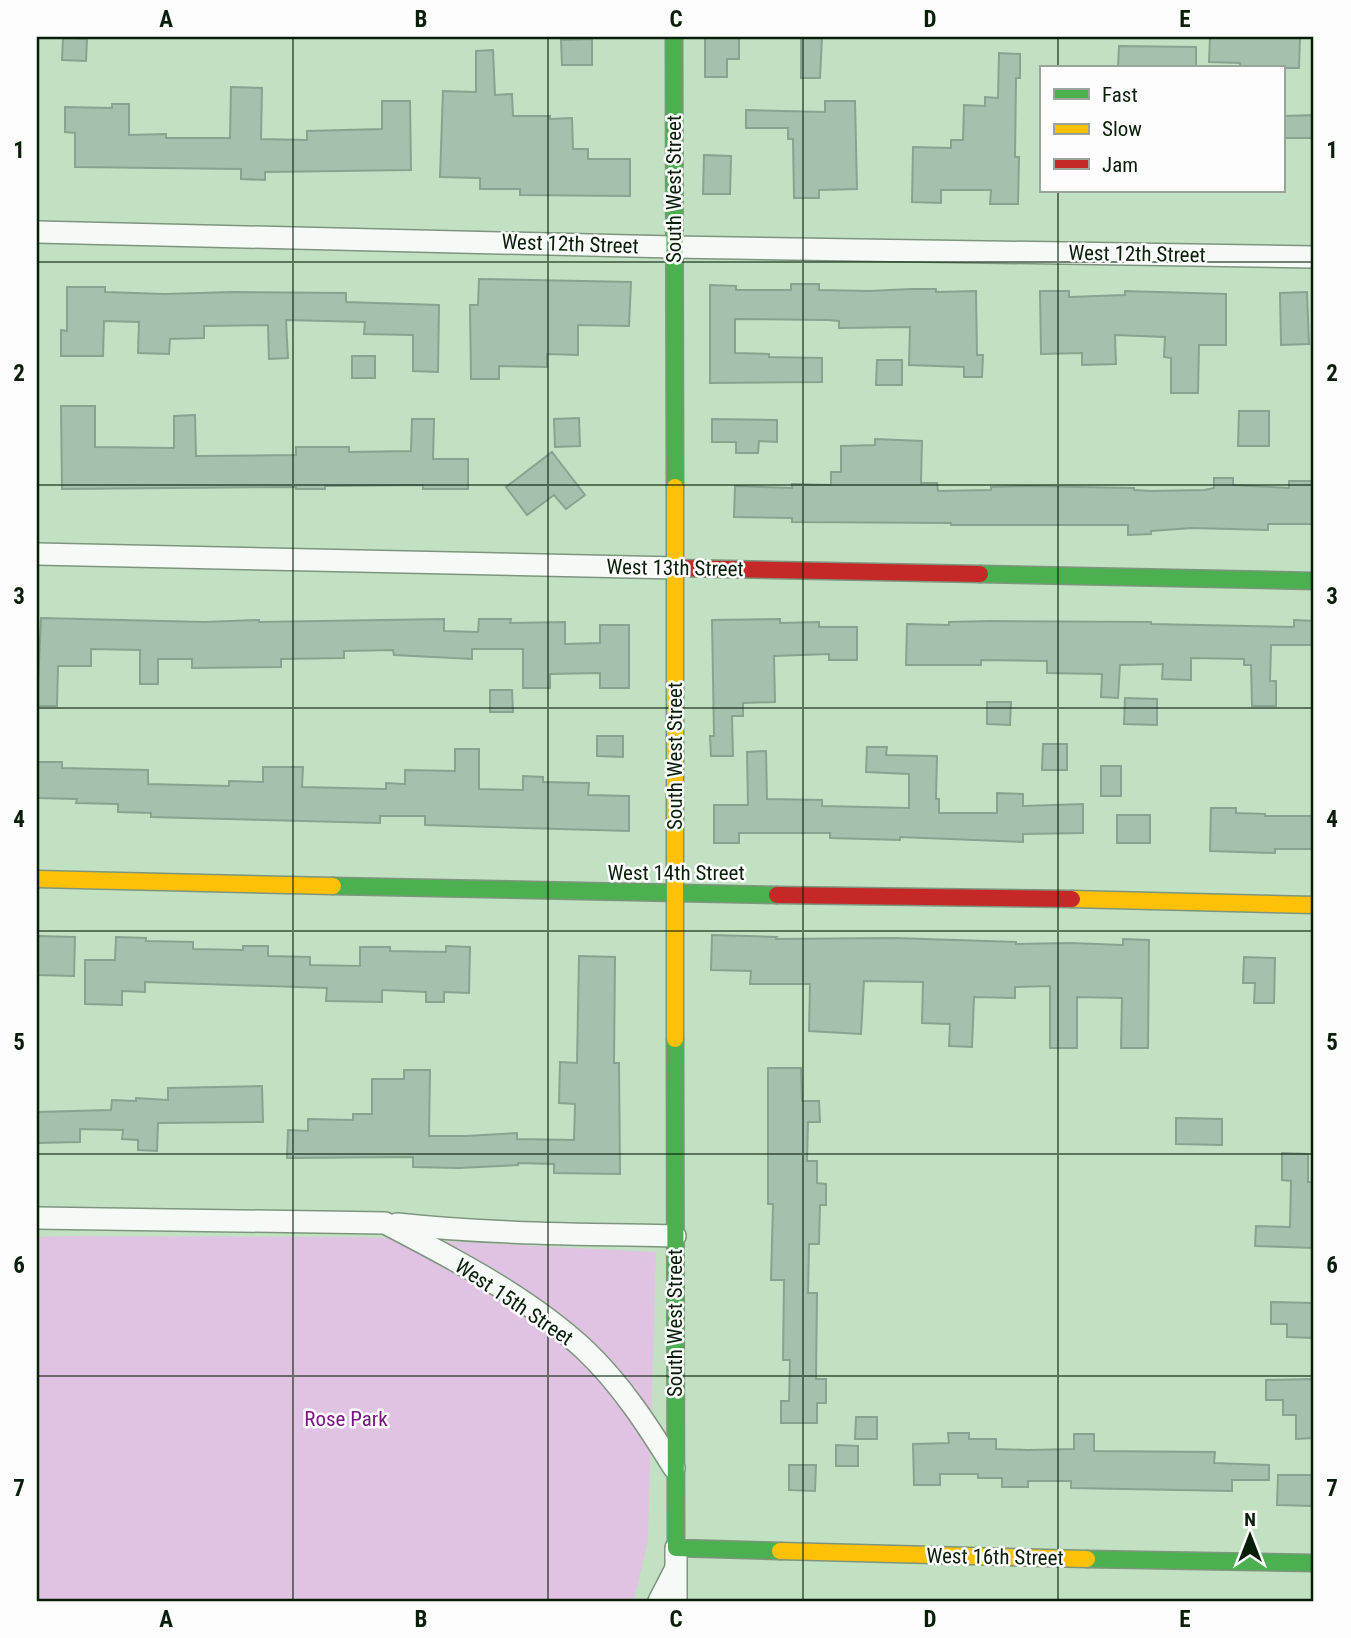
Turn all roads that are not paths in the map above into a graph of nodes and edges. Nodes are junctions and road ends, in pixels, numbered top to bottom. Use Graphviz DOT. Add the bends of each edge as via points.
graph roads {
  1 [pos="674,37"];
  2 [pos="37,232"];
  3 [pos="673,247"];
  4 [pos="1314,257"];
  5 [pos="37,554"];
  6 [pos="676,568"];
  7 [pos="1314,581"];
  8 [pos="37,879"];
  9 [pos="675,894"];
  10 [pos="1314,905"];
  11 [pos="37,1218"];
  12 [pos="385,1223"];
  13 [pos="675,1236"];
  14 [pos="676,1470"];
  15 [pos="676,1558"];
  16 [pos="1314,1563"];
  17 [pos="659,1601"];
  18 [pos="676,1601"];
  1 -- 3 [label="street, South West Street"];
  2 -- 3 [label="street, West 12th Street"];
  3 -- 4 [label="street, West 12th Street"];
  3 -- 6 [label="street, South West Street"];
  5 -- 6 [label="street, West 13th Street"];
  6 -- 7 [label="street, West 13th Street"];
  6 -- 9 [label="street, South West Street"];
  8 -- 9 [label="street, West 14th Street"];
  9 -- 10 [label="street, West 14th Street"];
  9 -- 13 [label="street, South West Street"];
  11 -- 12 [label="street, West 15th Street"];
  12 -- 13 [label="street, West 15th Street" via="485,1232"];
  12 -- 14 [label="street, West 15th Street" via="524,1303 583,1349 639,1411"];
  13 -- 14 [label="street, South West Street"];
  14 -- 15 [label="street, South West Street"];
  15 -- 16 [label="street, West 16th Street" via="913,1556"];
  15 -- 17 [label="street"];
  15 -- 18 [label="street, South West Street"];
}
